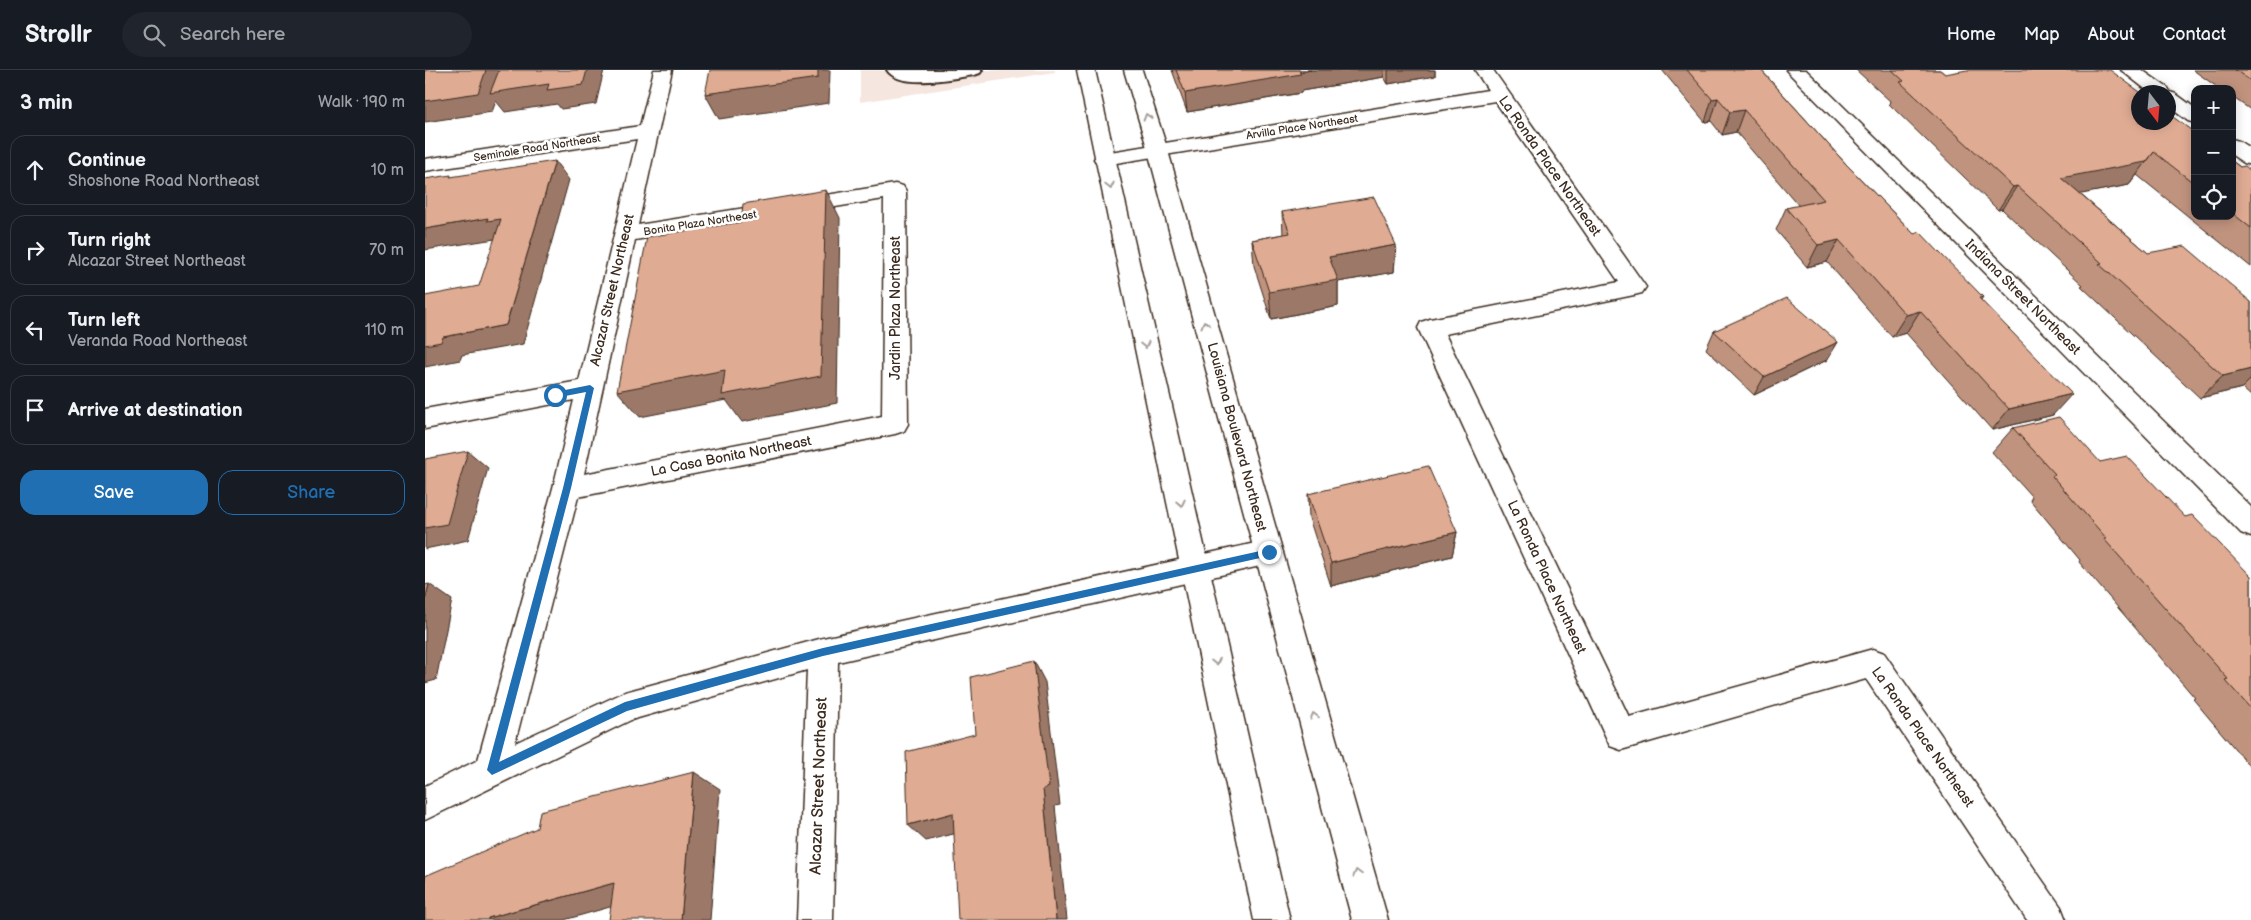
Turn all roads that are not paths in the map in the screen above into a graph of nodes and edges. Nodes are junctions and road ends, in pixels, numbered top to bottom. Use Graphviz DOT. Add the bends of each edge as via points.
graph roads {
  1 [pos="663,70"];
  2 [pos="895,70"];
  3 [pos="974,70"];
  4 [pos="1086,70"];
  5 [pos="1133,70"];
  6 [pos="1484,70"];
  7 [pos="1795,70"];
  8 [pos="2131,70"];
  9 [pos="2151,85"];
  10 [pos="1500,94"];
  11 [pos="2176,103"];
  12 [pos="2191,114"];
  13 [pos="649,131"];
  14 [pos="2236,148"];
  15 [pos="1158,151"];
  16 [pos="2251,159"];
  17 [pos="1104,160"];
  18 [pos="425,165"];
  19 [pos="895,191"];
  20 [pos="624,235"];
  21 [pos="590,388"];
  22 [pos="425,420"];
  23 [pos="895,424"];
  24 [pos="567,488"];
  25 [pos="2251,525"];
  26 [pos="1269,552"];
  27 [pos="1196,570"];
  28 [pos="823,652"];
  29 [pos="492,770"];
  30 [pos="425,803"];
  31 [pos="815,920"];
  32 [pos="1272,920"];
  33 [pos="1370,920"];
  34 [pos="2048,920"];
  1 -- 13 [label="street, Alcazar Street Northeast"];
  2 -- 3 [label="lane" via="907,76 929,77"];
  4 -- 17 [label="street"];
  15 -- 5 [label="street, Louisiana Boulevard Northeast, one-way"];
  6 -- 10 [label="street, La Ronda Place Northeast"];
  7 -- 25 [label="street, Indiana Street Northeast"];
  8 -- 9 [label="street"];
  10 -- 15 [label="street, Arvilla Place Northeast"];
  10 -- 34 [label="street, La Ronda Place Northeast" via="1634,287 1430,328 1621,735 1873,663"];
  11 -- 12 [label="street"];
  13 -- 18 [label="street, Seminole Road Northeast"];
  13 -- 20 [label="street, Alcazar Street Northeast"];
  14 -- 16 [label="street"];
  15 -- 17 [label="street, Arvilla Place Northeast"];
  26 -- 15 [label="street, Louisiana Boulevard Northeast, one-way"];
  17 -- 27 [label="street, one-way"];
  19 -- 20 [label="street, Bonita Plaza Northeast"];
  19 -- 23 [label="street, Jardin Plaza Northeast"];
  20 -- 21 [label="street, Alcazar Street Northeast"];
  21 -- 22 [label="street"];
  21 -- 24 [label="street, Alcazar Street Northeast"];
  23 -- 24 [label="street, La Casa Bonita Northeast"];
  24 -- 29 [label="street, Alcazar Street Northeast"];
  26 -- 27 [label="street"];
  33 -- 26 [label="street, Louisiana Boulevard Northeast, one-way"];
  27 -- 28 [label="street"];
  27 -- 32 [label="street, one-way"];
  28 -- 29 [label="street" via="625,707"];
  28 -- 31 [label="street, Alcazar Street Northeast"];
  29 -- 30 [label="street"];
}
